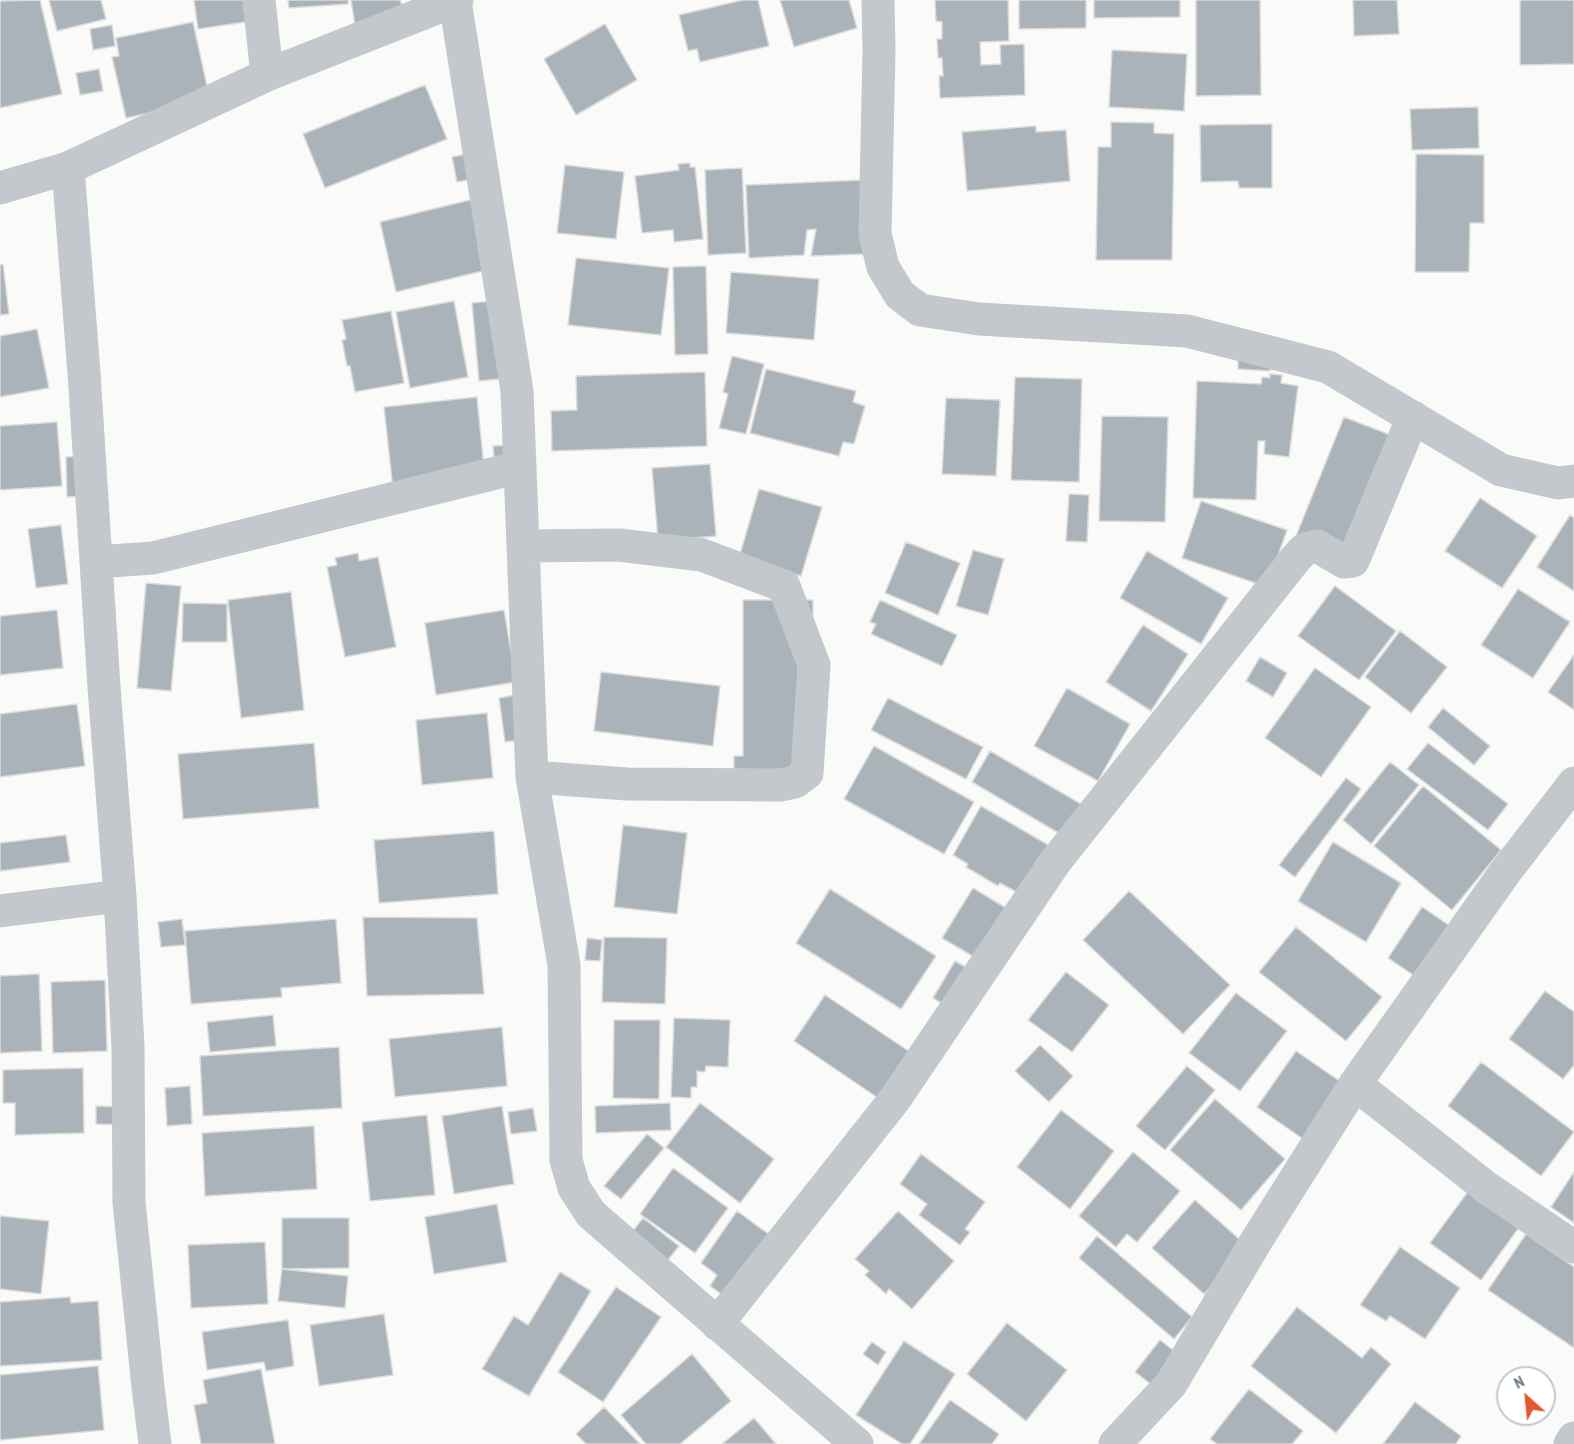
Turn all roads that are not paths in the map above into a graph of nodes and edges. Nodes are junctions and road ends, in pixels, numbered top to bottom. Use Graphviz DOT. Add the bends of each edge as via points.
graph roads {
  1 [pos="259,0"];
  2 [pos="456,0"];
  3 [pos="878,0"];
  4 [pos="267,75"];
  5 [pos="68,168"];
  6 [pos="0,188"];
  7 [pos="1413,417"];
  8 [pos="520,467"];
  9 [pos="1574,481"];
  10 [pos="523,546"];
  11 [pos="96,562"];
  12 [pos="532,777"];
  13 [pos="1574,783"];
  14 [pos="120,896"];
  15 [pos="0,911"];
  16 [pos="1355,1084"];
  17 [pos="1574,1247"];
  18 [pos="717,1324"];
  19 [pos="1574,1438"];
  20 [pos="155,1444"];
  21 [pos="857,1444"];
  22 [pos="1115,1444"];
  23 [pos="1570,1444"];
  1 -- 4 [label="street"];
  2 -- 4 [label="street"];
  2 -- 8 [label="street" via="517,391"];
  3 -- 7 [label="street" via="875,234 883,267 907,300 921,310 979,319 1187,331 1328,367"];
  4 -- 5 [label="street"];
  5 -- 6 [label="street"];
  5 -- 11 [label="street"];
  7 -- 9 [label="street" via="1501,470 1558,483"];
  7 -- 18 [label="street" via="1353,561 1344,562 1317,546 1305,549 1297,557 1055,862 895,1099"];
  8 -- 10 [label="street"];
  8 -- 11 [label="street" via="153,558"];
  10 -- 12 [label="street"];
  10 -- 12 [label="street" via="619,545 702,555 784,586 814,665 807,773 795,782 627,784"];
  11 -- 14 [label="street"];
  12 -- 18 [label="street" via="564,965 566,1160 574,1188 591,1214"];
  13 -- 16 [label="street" via="1506,871"];
  14 -- 15 [label="street"];
  14 -- 20 [label="street" via="128,1047 129,1202"];
  16 -- 17 [label="street" via="1487,1188"];
  16 -- 22 [label="street" via="1171,1384"];
  18 -- 21 [label="street"];
  19 -- 23 [label="street"];
}
